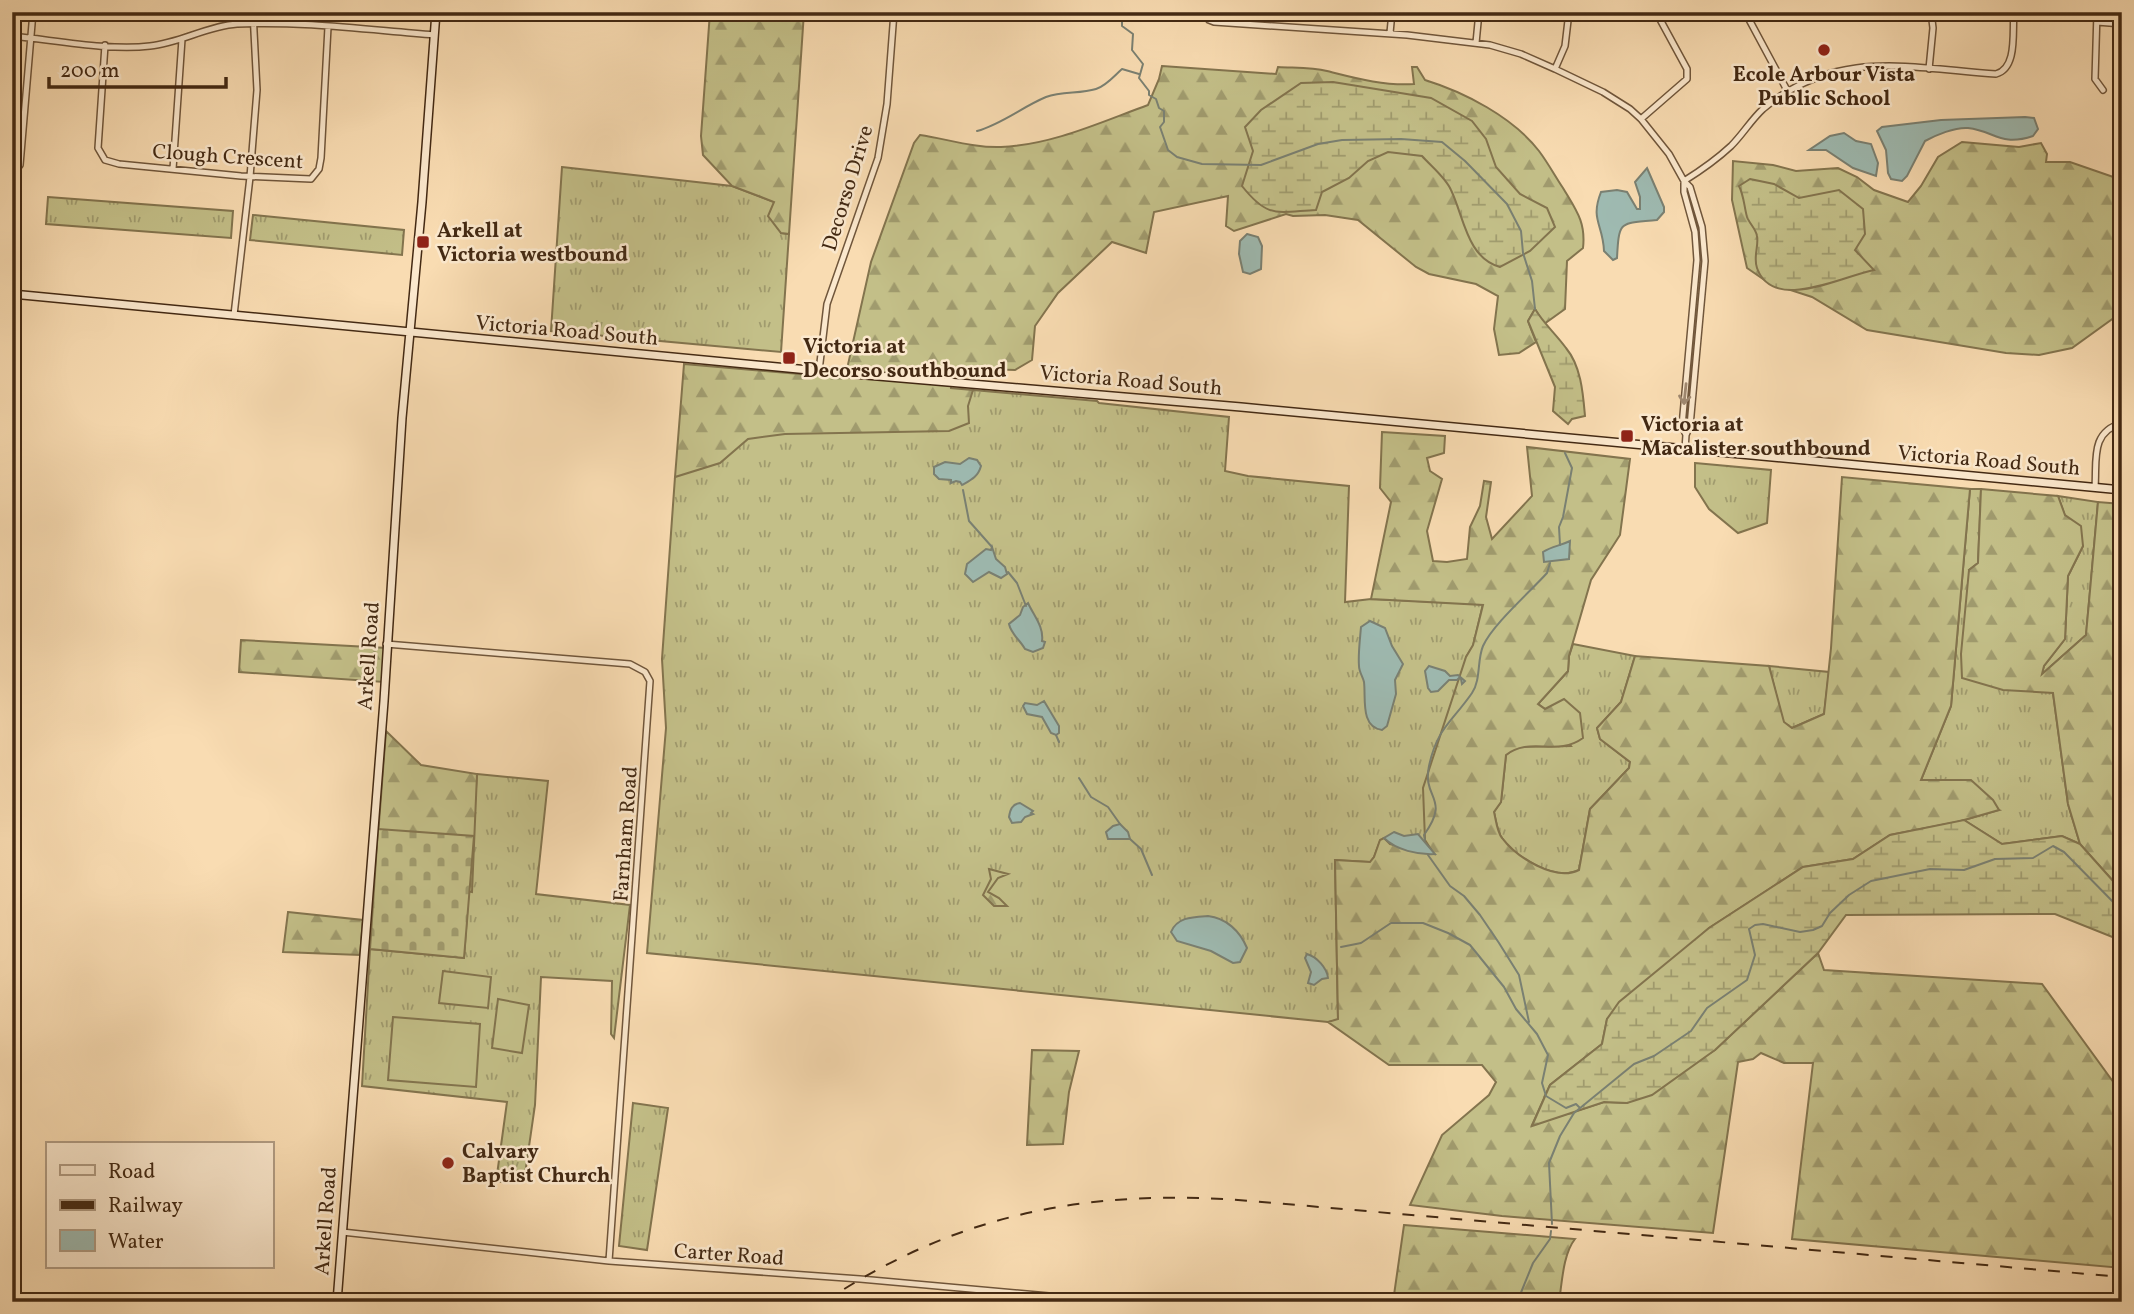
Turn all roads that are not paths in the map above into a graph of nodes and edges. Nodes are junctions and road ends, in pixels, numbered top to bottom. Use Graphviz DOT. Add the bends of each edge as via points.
graph roads {
  1 [pos="33,12"];
  2 [pos="254,12"];
  3 [pos="436,12"];
  4 [pos="894,12"];
  5 [pos="1202,12"];
  6 [pos="1392,12"];
  7 [pos="1479,12"];
  8 [pos="1569,12"];
  9 [pos="1656,12"];
  10 [pos="1745,12"];
  11 [pos="1931,12"];
  12 [pos="2014,12"];
  13 [pos="2097,12"];
  14 [pos="2096,22"];
  15 [pos="254,24"];
  16 [pos="2122,24"];
  17 [pos="328,27"];
  18 [pos="1390,33"];
  19 [pos="434,35"];
  20 [pos="12,36"];
  21 [pos="31,38"];
  22 [pos="182,39"];
  23 [pos="1476,43"];
  24 [pos="105,45"];
  25 [pos="1555,69"];
  26 [pos="1929,69"];
  27 [pos="2103,90"];
  28 [pos="1788,92"];
  29 [pos="1641,119"];
  30 [pos="173,169"];
  31 [pos="12,175"];
  32 [pos="250,177"];
  33 [pos="1684,181"];
  34 [pos="12,294"];
  35 [pos="234,315"];
  36 [pos="410,333"];
  37 [pos="1688,365"];
  38 [pos="1696,366"];
  39 [pos="819,371"];
  40 [pos="2122,423"];
  41 [pos="1686,435"];
  42 [pos="1685,449"];
  43 [pos="2095,487"];
  44 [pos="2122,490"];
  45 [pos="386,644"];
  46 [pos="342,1232"];
  47 [pos="609,1261"];
  48 [pos="337,1302"];
  49 [pos="1115,1302"];
  1 -- 21 [label="street"];
  2 -- 15 [label="street"];
  3 -- 19 [label="main road, Arkell Road"];
  4 -- 39 [label="street, Decorso Drive" via="878,158 827,304"];
  5 -- 18 [label="street" via="1214,22"];
  6 -- 18 [label="street"];
  7 -- 23 [label="street"];
  8 -- 25 [label="street" via="1565,46"];
  9 -- 29 [label="street" via="1687,69 1687,79"];
  10 -- 28 [label="street"];
  11 -- 26 [label="street"];
  12 -- 26 [label="street" via="2010,61 2004,72"];
  13 -- 14 [label="street"];
  14 -- 16 [label="street"];
  14 -- 27 [label="street" via="2095,79"];
  15 -- 17 [label="street"];
  15 -- 22 [label="street" via="234,24"];
  15 -- 32 [label="street" via="257,90"];
  17 -- 19 [label="street"];
  17 -- 32 [label="street, Clough Crescent" via="319,169 311,179"];
  18 -- 23 [label="street"];
  19 -- 36 [label="main road, Arkell Road"];
  20 -- 21 [label="street"];
  21 -- 24 [label="street"];
  21 -- 31 [label="street" via="20,165"];
  22 -- 24 [label="street" via="149,47"];
  22 -- 30 [label="street"];
  23 -- 25 [label="street" via="1504,48"];
  24 -- 30 [label="street, Clough Crescent" via="100,154 119,164"];
  25 -- 29 [label="street" via="1603,92"];
  26 -- 28 [label="street" via="1844,68"];
  28 -- 33 [label="street" via="1763,109 1731,146"];
  29 -- 33 [label="street"];
  30 -- 32 [label="street, Clough Crescent"];
  32 -- 35 [label="street"];
  33 -- 37 [label="street" via="1698,261"];
  33 -- 38 [label="street" via="1696,201 1704,242"];
  34 -- 35 [label="main road, Victoria Road South"];
  35 -- 36 [label="main road, Victoria Road South"];
  36 -- 39 [label="main road, Victoria Road South"];
  36 -- 45 [label="main road, Arkell Road"];
  37 -- 38 [label="street"];
  37 -- 41 [label="street, one-way" via="1682,426"];
  38 -- 41 [label="street"];
  39 -- 42 [label="main road, Victoria Road South"];
  40 -- 43 [label="street" via="2109,426 2098,441"];
  41 -- 42 [label="street"];
  42 -- 43 [label="main road, Victoria Road South"];
  43 -- 44 [label="main road, Victoria Road South"];
  45 -- 46 [label="main road, Arkell Road"];
  45 -- 47 [label="street, Farnham Road" via="630,664 645,672 650,681"];
  46 -- 47 [label="street, Carter Road"];
  46 -- 48 [label="main road, Arkell Road"];
  47 -- 49 [label="street, Carter Road"];
}
